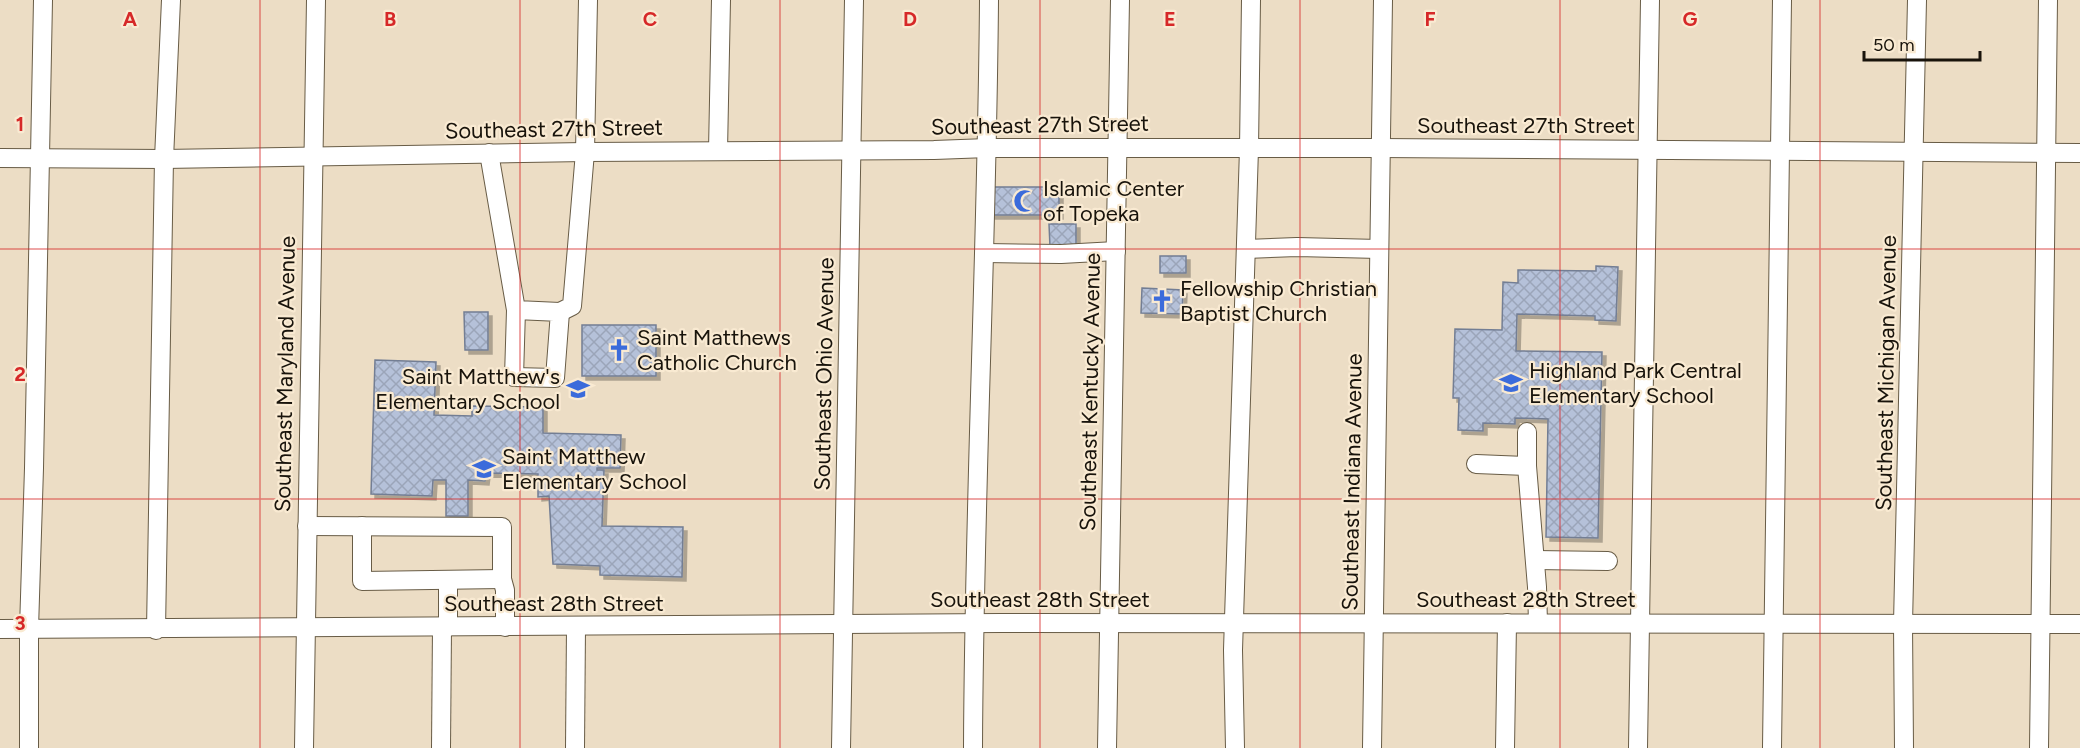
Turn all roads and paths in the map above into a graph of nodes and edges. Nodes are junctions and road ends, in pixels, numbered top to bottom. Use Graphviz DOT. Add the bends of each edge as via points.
graph roads {
  1 [pos="43,0"];
  2 [pos="171,0"];
  3 [pos="316,0"];
  4 [pos="588,0"];
  5 [pos="721,0"];
  6 [pos="854,0"];
  7 [pos="989,0"];
  8 [pos="1120,0"];
  9 [pos="1251,0"];
  10 [pos="1383,0"];
  11 [pos="1650,0"];
  12 [pos="1782,0"];
  13 [pos="1917,0"];
  14 [pos="2048,0"];
  15 [pos="988,147"];
  16 [pos="1380,147"];
  17 [pos="1118,148"];
  18 [pos="1249,148"];
  19 [pos="1648,150"];
  20 [pos="1779,150"];
  21 [pos="718,151"];
  22 [pos="851,151"];
  23 [pos="1914,151"];
  24 [pos="585,152"];
  25 [pos="2045,152"];
  26 [pos="489,153"];
  27 [pos="2080,153"];
  28 [pos="313,156"];
  29 [pos="41,157"];
  30 [pos="0,158"];
  31 [pos="164,159"];
  32 [pos="1246,249"];
  33 [pos="1379,249"];
  34 [pos="1116,251"];
  35 [pos="985,253"];
  36 [pos="516,310"];
  37 [pos="560,312"];
  38 [pos="1527,432"];
  39 [pos="1476,464"];
  40 [pos="1527,466"];
  41 [pos="307,526"];
  42 [pos="362,526"];
  43 [pos="1535,560"];
  44 [pos="1608,561"];
  45 [pos="502,579"];
  46 [pos="448,580"];
  47 [pos="973,623"];
  48 [pos="1110,623"];
  49 [pos="1235,623"];
  50 [pos="1374,623"];
  51 [pos="1507,623"];
  52 [pos="1538,623"];
  53 [pos="1640,623"];
  54 [pos="1773,623"];
  55 [pos="844,624"];
  56 [pos="1903,624"];
  57 [pos="2080,624"];
  58 [pos="2042,625"];
  59 [pos="445,627"];
  60 [pos="505,627"];
  61 [pos="576,627"];
  62 [pos="305,628"];
  63 [pos="0,629"];
  64 [pos="29,629"];
  65 [pos="156,630"];
  66 [pos="29,748"];
  67 [pos="304,748"];
  68 [pos="441,748"];
  69 [pos="575,748"];
  70 [pos="841,748"];
  71 [pos="972,748"];
  72 [pos="1107,748"];
  73 [pos="1235,748"];
  74 [pos="1372,748"];
  75 [pos="1505,748"];
  76 [pos="1638,748"];
  77 [pos="1772,748"];
  78 [pos="1904,748"];
  79 [pos="2039,748"];
  1 -- 29 [label="street"];
  2 -- 31 [label="street"];
  3 -- 28 [label="street, Southeast Maryland Avenue"];
  4 -- 24 [label="street"];
  5 -- 21 [label="street"];
  6 -- 22 [label="street, Southeast Ohio Avenue"];
  7 -- 15 [label="street"];
  8 -- 17 [label="street, Southeast Kentucky Avenue"];
  9 -- 18 [label="street"];
  10 -- 16 [label="street, Southeast Indiana Avenue"];
  11 -- 19 [label="street"];
  12 -- 20 [label="street"];
  13 -- 23 [label="street, Southeast Michigan Avenue"];
  14 -- 25 [label="street"];
  15 -- 17 [label="street, Southeast 27th Street"];
  15 -- 22 [label="street, Southeast 27th Street"];
  15 -- 35 [label="street"];
  16 -- 18 [label="street, Southeast 27th Street"];
  16 -- 19 [label="street, Southeast 27th Street"];
  16 -- 33 [label="street, Southeast Indiana Avenue"];
  17 -- 18 [label="street, Southeast 27th Street"];
  17 -- 34 [label="street, Southeast Kentucky Avenue"];
  18 -- 32 [label="street"];
  19 -- 20 [label="street, Southeast 27th Street"];
  19 -- 53 [label="street"];
  20 -- 23 [label="street, Southeast 27th Street"];
  20 -- 54 [label="street"];
  21 -- 22 [label="street, Southeast 27th Street"];
  21 -- 24 [label="street, Southeast 27th Street"];
  22 -- 55 [label="street, Southeast Ohio Avenue"];
  23 -- 25 [label="street, Southeast 27th Street"];
  23 -- 56 [label="street, Southeast Michigan Avenue"];
  24 -- 26 [label="street, Southeast 27th Street"];
  24 -- 37 [label="street" via="572,306"];
  25 -- 27 [label="street, Southeast 27th Street"];
  25 -- 58 [label="street"];
  26 -- 28 [label="street, Southeast 27th Street"];
  26 -- 36 [label="street"];
  28 -- 31 [label="street, Southeast 27th Street"];
  28 -- 41 [label="street, Southeast Maryland Avenue"];
  29 -- 30 [label="street, Southeast 27th Street"];
  29 -- 31 [label="street, Southeast 27th Street"];
  29 -- 64 [label="street"];
  31 -- 65 [label="street"];
  32 -- 33 [label="street"];
  32 -- 49 [label="street"];
  33 -- 50 [label="street, Southeast Indiana Avenue"];
  34 -- 35 [label="street"];
  34 -- 48 [label="street, Southeast Kentucky Avenue"];
  35 -- 47 [label="street"];
  36 -- 37 [label="street"];
  36 -- 37 [label="street" via="514,377 555,378"];
  38 -- 40 [label="street"];
  39 -- 40 [label="street"];
  40 -- 43 [label="street"];
  41 -- 42 [label="street"];
  41 -- 62 [label="street, Southeast Maryland Avenue"];
  42 -- 45 [label="street" via="502,527"];
  42 -- 46 [label="street" via="362,581"];
  43 -- 44 [label="street"];
  43 -- 52 [label="street"];
  45 -- 46 [label="street"];
  45 -- 60 [label="street"];
  46 -- 59 [label="street"];
  47 -- 48 [label="street, Southeast 28th Street"];
  47 -- 55 [label="street, Southeast 28th Street"];
  47 -- 71 [label="street"];
  48 -- 49 [label="street, Southeast 28th Street"];
  48 -- 72 [label="street, Southeast Kentucky Avenue"];
  49 -- 50 [label="street, Southeast 28th Street"];
  49 -- 73 [label="street"];
  50 -- 51 [label="street, Southeast 28th Street"];
  50 -- 74 [label="street, Southeast Indiana Avenue"];
  51 -- 52 [label="street, Southeast 28th Street"];
  51 -- 75 [label="street"];
  52 -- 53 [label="street, Southeast 28th Street"];
  53 -- 54 [label="street, Southeast 28th Street"];
  53 -- 76 [label="street"];
  54 -- 56 [label="street, Southeast 28th Street"];
  54 -- 77 [label="street"];
  55 -- 61 [label="street, Southeast 28th Street"];
  55 -- 70 [label="street, Southeast Ohio Avenue"];
  56 -- 58 [label="street, Southeast 28th Street"];
  56 -- 78 [label="street, Southeast Michigan Avenue"];
  57 -- 58 [label="street, Southeast 28th Street"];
  58 -- 79 [label="street"];
  59 -- 60 [label="street, Southeast 28th Street"];
  59 -- 62 [label="street, Southeast 28th Street"];
  59 -- 68 [label="street"];
  60 -- 61 [label="street, Southeast 28th Street"];
  61 -- 69 [label="street"];
  62 -- 65 [label="street, Southeast 28th Street"];
  62 -- 67 [label="street, Southeast Maryland Avenue"];
  63 -- 64 [label="street, Southeast 28th Street"];
  64 -- 65 [label="street, Southeast 28th Street"];
  64 -- 66 [label="street"];
}
